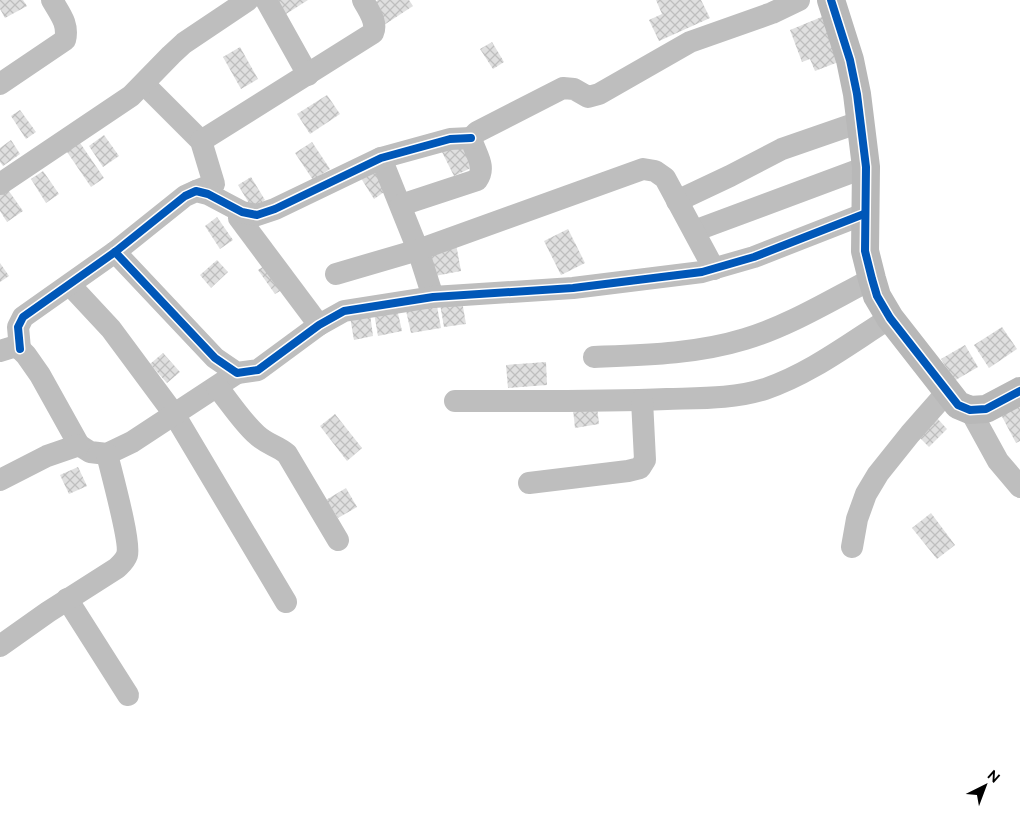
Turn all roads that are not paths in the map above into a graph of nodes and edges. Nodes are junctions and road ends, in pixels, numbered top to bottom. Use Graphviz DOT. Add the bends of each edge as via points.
graph roads {
  1 [pos="52,0"];
  2 [pos="248,0"];
  3 [pos="266,0"];
  4 [pos="363,0"];
  5 [pos="798,0"];
  6 [pos="831,0"];
  7 [pos="308,75"];
  8 [pos="0,84"];
  9 [pos="150,90"];
  10 [pos="860,122"];
  11 [pos="471,138"];
  12 [pos="201,141"];
  13 [pos="381,158"];
  14 [pos="866,168"];
  15 [pos="0,184"];
  16 [pos="196,191"];
  17 [pos="677,201"];
  18 [pos="401,205"];
  19 [pos="864,214"];
  20 [pos="239,218"];
  21 [pos="694,231"];
  22 [pos="418,250"];
  23 [pos="115,252"];
  24 [pos="714,269"];
  25 [pos="336,274"];
  26 [pos="872,279"];
  27 [pos="70,284"];
  28 [pos="433,297"];
  29 [pos="890,318"];
  30 [pos="320,325"];
  31 [pos="10,350"];
  32 [pos="594,357"];
  33 [pos="237,373"];
  34 [pos="217,386"];
  35 [pos="1020,391"];
  36 [pos="947,392"];
  37 [pos="642,400"];
  38 [pos="454,401"];
  39 [pos="970,410"];
  40 [pos="174,414"];
  41 [pos="79,445"];
  42 [pos="107,454"];
  43 [pos="0,480"];
  44 [pos="529,483"];
  45 [pos="1020,486"];
  46 [pos="338,540"];
  47 [pos="852,548"];
  48 [pos="67,599"];
  49 [pos="286,602"];
  50 [pos="0,646"];
  51 [pos="128,695"];
  1 -- 8 [label="street" via="63,18 67,31 65,40"];
  2 -- 15 [label="street" via="184,43 130,96"];
  3 -- 7 [label="street"];
  4 -- 7 [label="street" via="374,19 373,34"];
  5 -- 11 [label="street" via="772,13 690,42 599,94 588,97 574,89 563,88"];
  6 -- 10 [label="street" via="850,60"];
  7 -- 12 [label="street"];
  9 -- 12 [label="street"];
  10 -- 14 [label="street"];
  10 -- 17 [label="street" via="782,149"];
  11 -- 13 [label="street" via="450,139"];
  11 -- 18 [label="street" via="481,166 477,180"];
  12 -- 16 [label="street" via="214,184"];
  13 -- 16 [label="street" via="257,215 242,212"];
  13 -- 18 [label="street"];
  14 -- 19 [label="street"];
  14 -- 21 [label="street"];
  16 -- 23 [label="street" via="184,196"];
  17 -- 21 [label="street"];
  17 -- 22 [label="street" via="665,178 655,170 643,168"];
  18 -- 22 [label="street"];
  19 -- 24 [label="street" via="754,257"];
  19 -- 26 [label="street" via="865,251"];
  20 -- 30 [label="street"];
  21 -- 24 [label="street"];
  22 -- 25 [label="street"];
  22 -- 28 [label="street"];
  23 -- 27 [label="street"];
  23 -- 33 [label="street" via="215,358"];
  24 -- 28 [label="street" via="573,288"];
  26 -- 29 [label="street" via="877,296"];
  26 -- 32 [label="street" via="745,339 666,354"];
  27 -- 31 [label="street" via="23,318"];
  27 -- 40 [label="street" via="111,329"];
  28 -- 30 [label="street" via="344,312"];
  29 -- 36 [label="street"];
  29 -- 37 [label="street" via="813,366 764,389 741,394"];
  30 -- 33 [label="street" via="258,370"];
  31 -- 41 [label="street" via="26,355"];
  33 -- 34 [label="street"];
  34 -- 40 [label="street"];
  34 -- 46 [label="street" via="257,435 287,454"];
  35 -- 39 [label="street" via="986,409"];
  36 -- 39 [label="street" via="958,406"];
  36 -- 47 [label="street" via="910,434 866,494"];
  37 -- 38 [label="street"];
  37 -- 44 [label="street" via="645,460 640,468"];
  39 -- 45 [label="street" via="998,462"];
  40 -- 42 [label="street" via="132,442"];
  40 -- 49 [label="street"];
  41 -- 42 [label="street" via="90,452"];
  41 -- 43 [label="street" via="47,456"];
  42 -- 48 [label="street" via="128,554 117,568"];
  48 -- 50 [label="street"];
  48 -- 51 [label="street"];
}
